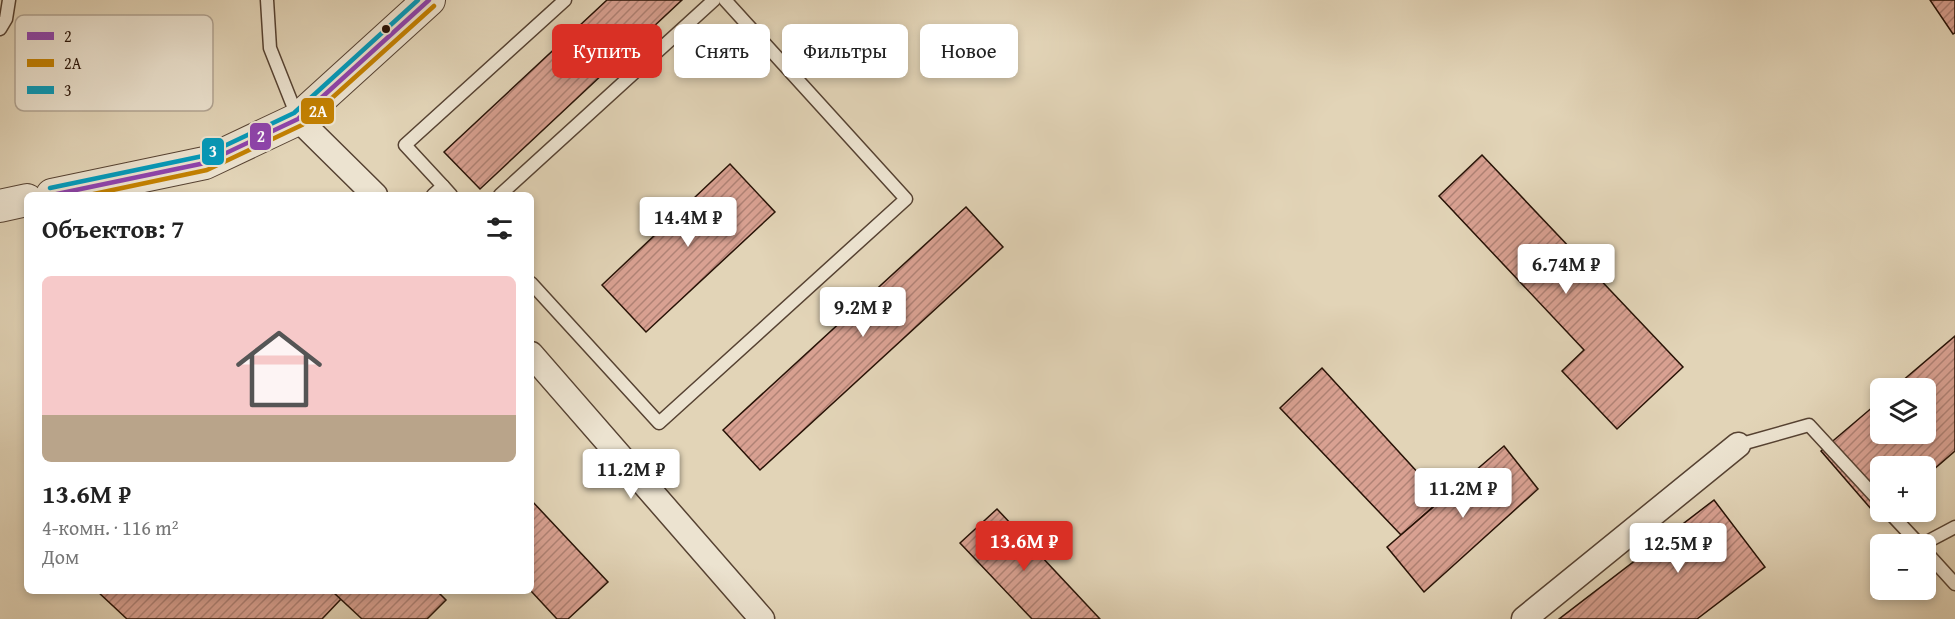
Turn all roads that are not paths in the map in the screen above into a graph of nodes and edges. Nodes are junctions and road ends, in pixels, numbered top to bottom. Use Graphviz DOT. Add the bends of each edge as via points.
graph roads {
  1 [pos="9,0"];
  2 [pos="267,0"];
  3 [pos="429,0"];
  4 [pos="565,0"];
  5 [pos="714,0"];
  6 [pos="725,0"];
  7 [pos="0,29"];
  8 [pos="298,119"];
  9 [pos="89,191"];
  10 [pos="372,192"];
  11 [pos="442,192"];
  12 [pos="503,192"];
  13 [pos="24,201"];
  14 [pos="0,206"];
  15 [pos="534,286"];
  16 [pos="534,357"];
  17 [pos="1738,445"];
  18 [pos="1870,491"];
  19 [pos="1899,522"];
  20 [pos="1955,527"];
  21 [pos="1911,534"];
  22 [pos="1936,536"];
  23 [pos="1936,563"];
  24 [pos="1955,584"];
  25 [pos="762,619"];
  26 [pos="1524,619"];
  1 -- 7 [label="lane" via="6,20"];
  2 -- 8 [label="lane" via="270,48"];
  3 -- 8 [label="street"];
  4 -- 11 [label="lane" via="405,145"];
  5 -- 12 [label="lane"];
  6 -- 15 [label="lane" via="906,199 659,423"];
  8 -- 9 [label="street" via="205,163"];
  8 -- 10 [label="street"];
  13 -- 14 [label="street"];
  16 -- 25 [label="street"];
  17 -- 18 [label="lane" via="1809,424"];
  17 -- 26 [label="street"];
  19 -- 21 [label="lane"];
  20 -- 22 [label="lane"];
  23 -- 24 [label="lane"];
}
